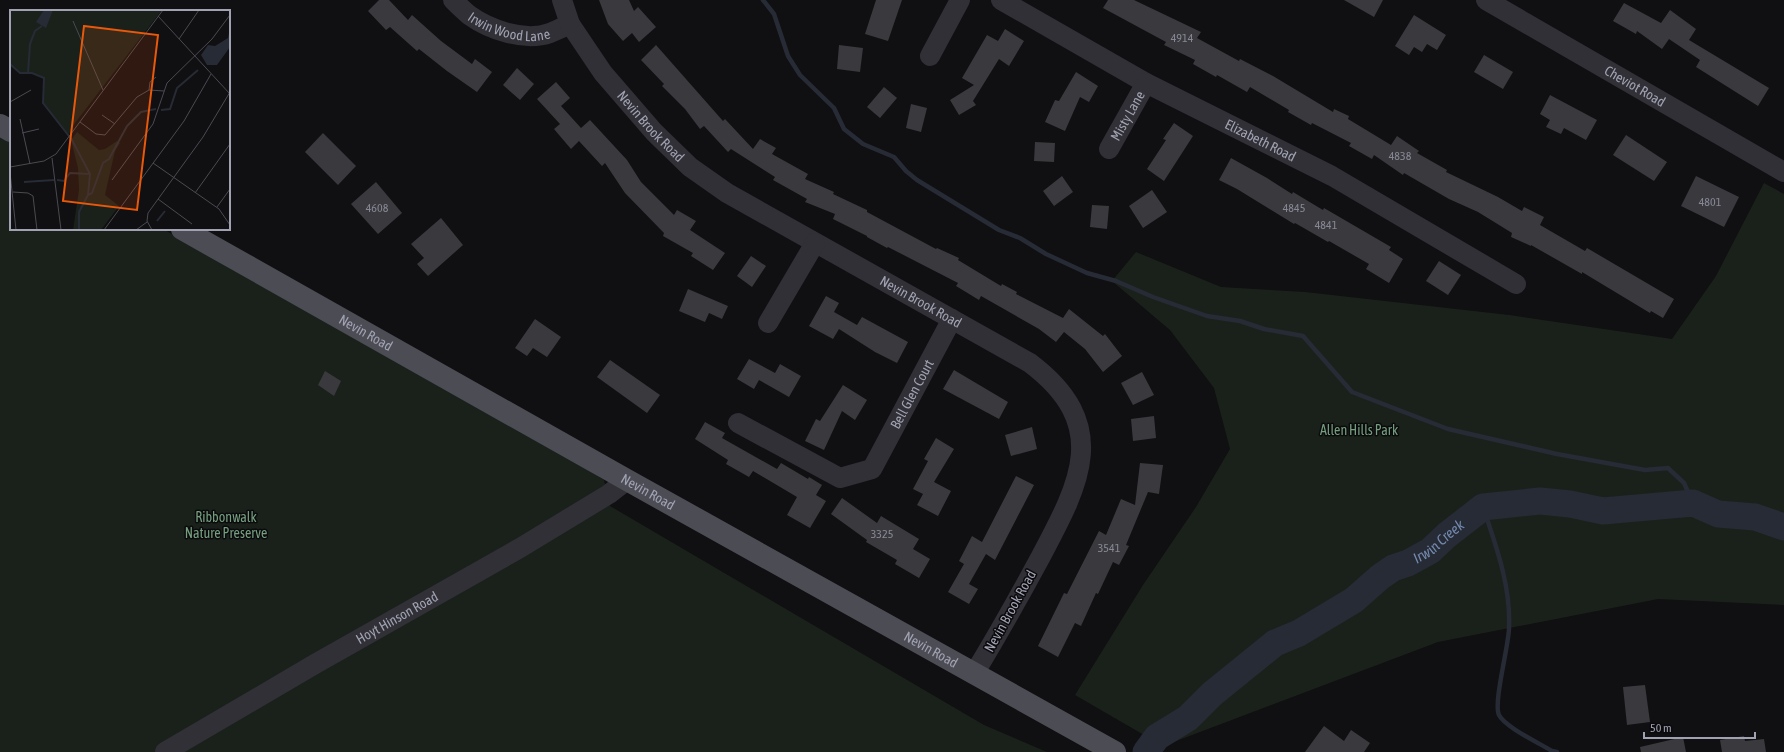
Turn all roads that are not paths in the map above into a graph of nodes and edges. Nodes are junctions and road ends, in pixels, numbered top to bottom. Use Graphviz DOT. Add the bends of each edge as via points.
graph roads {
  1 [pos="453,0"];
  2 [pos="562,0"];
  3 [pos="960,0"];
  4 [pos="1001,0"];
  5 [pos="1486,0"];
  6 [pos="570,24"];
  7 [pos="930,56"];
  8 [pos="1146,83"];
  9 [pos="0,125"];
  10 [pos="10,130"];
  11 [pos="1109,149"];
  12 [pos="1784,172"];
  13 [pos="184,230"];
  14 [pos="815,243"];
  15 [pos="1516,284"];
  16 [pos="952,319"];
  17 [pos="768,323"];
  18 [pos="738,423"];
  19 [pos="626,480"];
  20 [pos="974,674"];
  21 [pos="165,752"];
  22 [pos="1115,752"];
  1 -- 6 [label="street, Irwin Wood Lane" via="488,26 510,33 528,36 549,33"];
  2 -- 6 [label="street, Nevin Brook Road"];
  3 -- 7 [label="street"];
  4 -- 8 [label="street, Elizabeth Road"];
  5 -- 12 [label="street, Cheviot Road"];
  6 -- 14 [label="street, Nevin Brook Road" via="603,73 654,132 690,167 726,192"];
  8 -- 11 [label="street, Misty Lane"];
  8 -- 15 [label="street, Elizabeth Road" via="1332,176"];
  9 -- 10 [label="main road"];
  13 -- 19 [label="main road, Nevin Road"];
  14 -- 16 [label="street, Nevin Brook Road"];
  14 -- 17 [label="street"];
  16 -- 18 [label="street, Bell Glen Court" via="872,469 840,478"];
  16 -- 20 [label="street, Nevin Brook Road" via="1030,363 1053,382 1063,393 1077,420 1082,450 1077,480 1065,511 1018,600"];
  19 -- 20 [label="main road, Nevin Road"];
  19 -- 21 [label="street, Hoyt Hinson Road" via="609,494 520,548"];
  20 -- 22 [label="main road, Nevin Road"];
}
